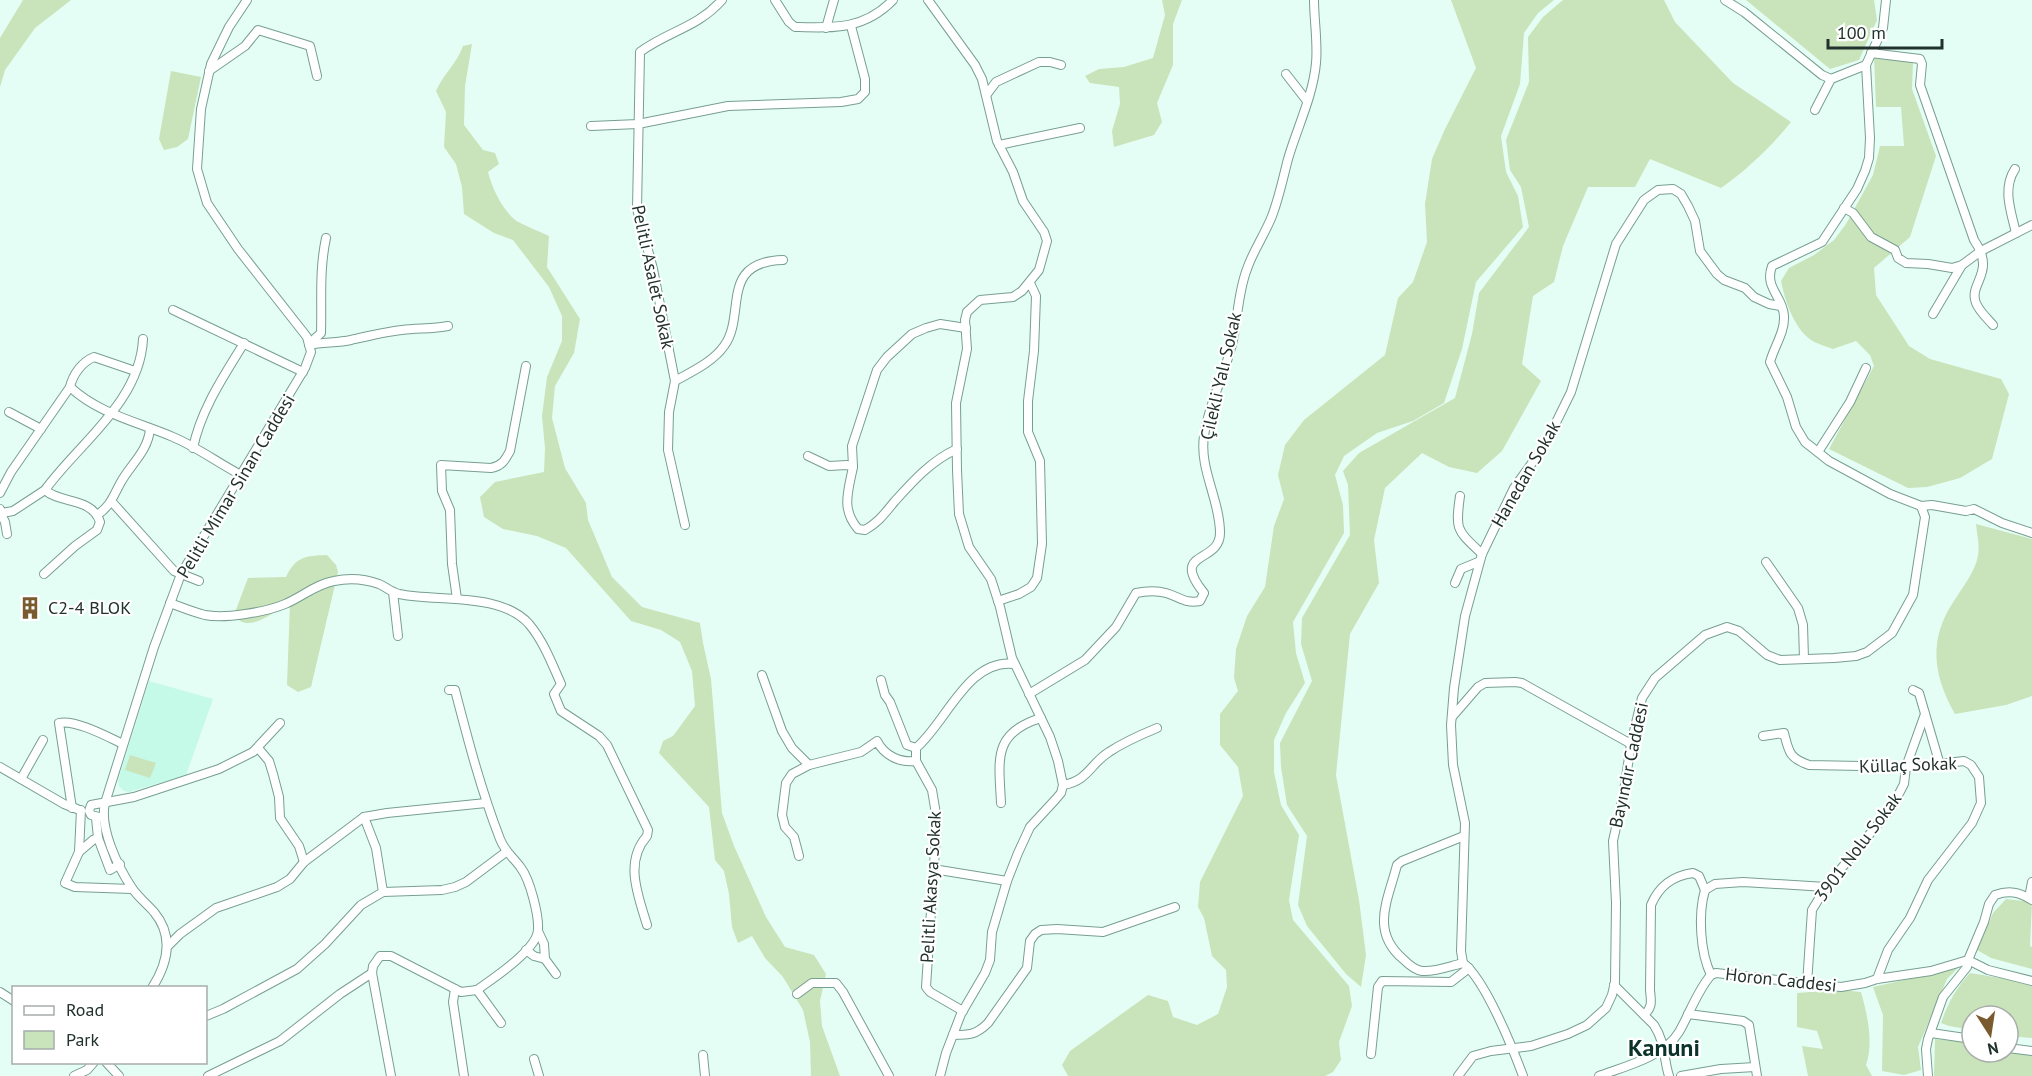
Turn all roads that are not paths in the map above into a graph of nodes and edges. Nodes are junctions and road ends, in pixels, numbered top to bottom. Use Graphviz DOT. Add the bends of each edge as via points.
graph roads {
  1 [pos="247,0"];
  2 [pos="722,0"];
  3 [pos="775,0"];
  4 [pos="834,0"];
  5 [pos="892,0"];
  6 [pos="928,0"];
  7 [pos="1314,0"];
  8 [pos="1725,0"];
  9 [pos="1886,0"];
  10 [pos="851,26"];
  11 [pos="826,28"];
  12 [pos="1871,53"];
  13 [pos="1061,65"];
  14 [pos="1866,65"];
  15 [pos="209,71"];
  16 [pos="1286,74"];
  17 [pos="317,76"];
  18 [pos="1831,79"];
  19 [pos="987,94"];
  20 [pos="1307,101"];
  21 [pos="1815,110"];
  22 [pos="638,124"];
  23 [pos="591,126"];
  24 [pos="1080,128"];
  25 [pos="999,145"];
  26 [pos="2015,169"];
  27 [pos="1844,208"];
  28 [pos="2032,225"];
  29 [pos="2016,233"];
  30 [pos="326,238"];
  31 [pos="1982,251"];
  32 [pos="783,260"];
  33 [pos="1962,265"];
  34 [pos="1030,283"];
  35 [pos="1781,306"];
  36 [pos="173,310"];
  37 [pos="1933,314"];
  38 [pos="1993,325"];
  39 [pos="448,326"];
  40 [pos="966,328"];
  41 [pos="143,339"];
  42 [pos="244,343"];
  43 [pos="309,345"];
  44 [pos="526,366"];
  45 [pos="1866,368"];
  46 [pos="135,371"];
  47 [pos="303,372"];
  48 [pos="675,381"];
  49 [pos="70,387"];
  50 [pos="9,412"];
  51 [pos="112,413"];
  52 [pos="41,429"];
  53 [pos="150,429"];
  54 [pos="193,448"];
  55 [pos="957,449"];
  56 [pos="1818,452"];
  57 [pos="808,456"];
  58 [pos="853,467"];
  59 [pos="241,475"];
  60 [pos="45,490"];
  61 [pos="0,493"];
  62 [pos="1460,496"];
  63 [pos="112,502"];
  64 [pos="1921,506"];
  65 [pos="1,511"];
  66 [pos="97,515"];
  67 [pos="685,525"];
  68 [pos="2032,533"];
  69 [pos="7,534"];
  70 [pos="1480,558"];
  71 [pos="1766,562"];
  72 [pos="44,574"];
  73 [pos="181,574"];
  74 [pos="199,581"];
  75 [pos="1455,583"];
  76 [pos="393,592"];
  77 [pos="457,599"];
  78 [pos="998,601"];
  79 [pos="170,603"];
  80 [pos="398,636"];
  81 [pos="1804,659"];
  82 [pos="1014,664"];
  83 [pos="762,675"];
  84 [pos="881,680"];
  85 [pos="449,690"];
  86 [pos="1913,690"];
  87 [pos="1029,694"];
  88 [pos="1925,714"];
  89 [pos="1041,718"];
  90 [pos="1452,718"];
  91 [pos="280,723"];
  92 [pos="1157,729"];
  93 [pos="1763,736"];
  94 [pos="42,740"];
  95 [pos="123,744"];
  96 [pos="1631,744"];
  97 [pos="258,748"];
  98 [pos="916,748"];
  99 [pos="916,761"];
  100 [pos="809,765"];
  101 [pos="1940,765"];
  102 [pos="0,767"];
  103 [pos="1906,767"];
  104 [pos="21,779"];
  105 [pos="1063,785"];
  106 [pos="486,802"];
  107 [pos="105,803"];
  108 [pos="1001,803"];
  109 [pos="81,809"];
  110 [pos="364,817"];
  111 [pos="100,818"];
  112 [pos="1464,836"];
  113 [pos="98,838"];
  114 [pos="79,852"];
  115 [pos="506,852"];
  116 [pos="798,855"];
  117 [pos="304,862"];
  118 [pos="120,864"];
  119 [pos="933,870"];
  120 [pos="1006,881"];
  121 [pos="2032,882"];
  122 [pos="1826,887"];
  123 [pos="132,889"];
  124 [pos="1705,890"];
  125 [pos="383,892"];
  126 [pos="2030,899"];
  127 [pos="1175,907"];
  128 [pos="647,925"];
  129 [pos="538,931"];
  130 [pos="168,946"];
  131 [pos="526,950"];
  132 [pos="545,959"];
  133 [pos="1968,960"];
  134 [pos="1466,965"];
  135 [pos="372,973"];
  136 [pos="556,974"];
  137 [pos="1711,975"];
  138 [pos="1877,979"];
  139 [pos="2032,981"];
  140 [pos="1808,984"];
  141 [pos="152,986"];
  142 [pos="1614,986"];
  143 [pos="455,989"];
  144 [pos="477,990"];
  145 [pos="797,994"];
  146 [pos="963,1011"];
  147 [pos="1688,1014"];
  148 [pos="1644,1015"];
  149 [pos="207,1016"];
  150 [pos="501,1023"];
  151 [pos="1931,1033"];
  152 [pos="953,1035"];
  153 [pos="1960,1037"];
  154 [pos="1664,1046"];
  155 [pos="1512,1048"];
  156 [pos="703,1054"];
  157 [pos="1371,1054"];
  158 [pos="534,1059"];
  159 [pos="92,1064"];
  160 [pos="108,1064"];
  161 [pos="1756,1072"];
  162 [pos="74,1076"];
  163 [pos="120,1076"];
  164 [pos="208,1076"];
  165 [pos="391,1076"];
  166 [pos="464,1076"];
  167 [pos="539,1076"];
  168 [pos="705,1076"];
  169 [pos="890,1076"];
  170 [pos="940,1076"];
  171 [pos="1458,1076"];
  172 [pos="1523,1076"];
  173 [pos="1599,1076"];
  174 [pos="1669,1076"];
  175 [pos="1681,1076"];
  176 [pos="1928,1076"];
  1 -- 15 [label="street"];
  2 -- 22 [label="street, Pelitli Asalet Sokak" via="703,19 640,52"];
  3 -- 11 [label="street" via="795,27"];
  4 -- 11 [label="street"];
  5 -- 10 [label="street"];
  6 -- 19 [label="street" via="975,65"];
  7 -- 20 [label="street, Çilekli Yalı Sokak" via="1316,63"];
  8 -- 18 [label="street"];
  9 -- 12 [label="street" via="1883,28"];
  10 -- 11 [label="street"];
  10 -- 22 [label="street" via="865,79 865,92 858,99 728,106"];
  12 -- 14 [label="street"];
  12 -- 31 [label="street" via="1920,58 1920,85 1970,231"];
  13 -- 19 [label="street" via="1040,62 996,82"];
  14 -- 18 [label="street"];
  14 -- 27 [label="street" via="1869,158 1857,189"];
  15 -- 17 [label="street" via="245,46 258,30 310,46"];
  15 -- 43 [label="street" via="201,109 197,169 207,203 307,337"];
  16 -- 20 [label="street"];
  18 -- 21 [label="street"];
  19 -- 25 [label="street"];
  20 -- 87 [label="street, Çilekli Yalı Sokak" via="1273,214 1246,270 1233,340 1204,437 1205,464 1221,536 1214,550 1195,561 1192,569 1194,581 1204,593 1200,601 1190,603 1166,593 1136,593 1116,627 1085,660"];
  22 -- 23 [label="street"];
  22 -- 48 [label="street, Pelitli Asalet Sokak" via="637,210"];
  24 -- 25 [label="street"];
  25 -- 34 [label="street" via="1023,201 1047,241"];
  26 -- 29 [label="street" via="2008,179 2007,191"];
  27 -- 33 [label="street" via="1853,213 1871,237 1895,250 1906,263 1952,268"];
  27 -- 35 [label="street" via="1822,242 1772,266 1771,285"];
  28 -- 29 [label="street"];
  29 -- 31 [label="street"];
  30 -- 43 [label="street, Pelitli Mimar Sinan Caddesi" via="321,259 321,333"];
  31 -- 33 [label="street"];
  31 -- 38 [label="street" via="1982,276 1974,301"];
  32 -- 48 [label="street" via="768,261 743,278 724,346"];
  33 -- 37 [label="street"];
  34 -- 40 [label="street" via="1013,297 980,300 967,312"];
  34 -- 78 [label="street" via="1036,296 1028,432 1040,461 1042,544 1037,578 1031,587"];
  35 -- 56 [label="street" via="1782,330 1770,362 1796,427"];
  35 -- 70 [label="street, Hanedan Sokak" via="1762,301 1717,274 1700,251 1695,221 1682,194 1666,188 1649,195 1616,244 1571,392 1545,445 1514,488"];
  36 -- 42 [label="street"];
  39 -- 43 [label="street"];
  40 -- 55 [label="street" via="968,349 957,403"];
  40 -- 58 [label="street" via="940,324 926,328 912,334 887,357 877,370 852,446"];
  41 -- 46 [label="street"];
  42 -- 47 [label="street"];
  42 -- 54 [label="street" via="213,394"];
  43 -- 47 [label="street, Pelitli Mimar Sinan Caddesi" via="311,352"];
  44 -- 77 [label="street" via="506,459 491,468 441,465 442,491 450,510"];
  45 -- 56 [label="street"];
  46 -- 49 [label="street" via="94,357 72,378"];
  46 -- 51 [label="street"];
  47 -- 59 [label="street, Pelitli Mimar Sinan Caddesi"];
  48 -- 67 [label="street, Pelitli Asalet Sokak" via="668,450"];
  49 -- 51 [label="street"];
  49 -- 52 [label="street"];
  50 -- 52 [label="street"];
  51 -- 53 [label="street"];
  51 -- 60 [label="street"];
  52 -- 61 [label="street"];
  53 -- 54 [label="street"];
  53 -- 63 [label="street" via="147,444"];
  54 -- 59 [label="street"];
  55 -- 58 [label="street" via="929,466 882,518 865,530 858,529 847,512"];
  55 -- 78 [label="street" via="958,514 969,547 990,579"];
  56 -- 64 [label="street" via="1890,494"];
  57 -- 58 [label="street" via="829,466"];
  59 -- 73 [label="street, Pelitli Mimar Sinan Caddesi"];
  60 -- 65 [label="street" via="13,512"];
  60 -- 66 [label="street" via="77,501"];
  62 -- 70 [label="street" via="1457,525"];
  63 -- 66 [label="street"];
  63 -- 73 [label="street"];
  64 -- 68 [label="street" via="1974,509"];
  64 -- 81 [label="street, Bayındır Caddesi" via="1925,517 1916,587 1892,633 1856,656"];
  65 -- 69 [label="street"];
  66 -- 72 [label="street" via="97,530"];
  70 -- 75 [label="street" via="1461,569"];
  70 -- 90 [label="street, Hanedan Sokak" via="1465,616"];
  71 -- 81 [label="street" via="1798,608"];
  73 -- 74 [label="street"];
  73 -- 79 [label="street, Pelitli Mimar Sinan Caddesi"];
  76 -- 77 [label="street"];
  76 -- 79 [label="street" via="359,579 336,580 274,608 216,616"];
  76 -- 80 [label="street"];
  77 -- 128 [label="street" via="501,608 528,622 542,641 561,684 554,694 561,711 607,745 648,830 634,858 635,887"];
  78 -- 82 [label="street"];
  79 -- 95 [label="street, Pelitli Mimar Sinan Caddesi"];
  81 -- 96 [label="street, Bayındır Caddesi" via="1774,658 1739,631 1727,627 1705,635 1646,690"];
  82 -- 87 [label="street"];
  82 -- 98 [label="street" via="1003,662 979,673"];
  83 -- 100 [label="street" via="782,731"];
  84 -- 98 [label="street" via="907,744"];
  85 -- 106 [label="street" via="455,690"];
  86 -- 88 [label="street" via="1919,693"];
  87 -- 89 [label="street"];
  88 -- 101 [label="street"];
  88 -- 103 [label="street, 3901 Nolu Sokak"];
  89 -- 105 [label="street"];
  89 -- 108 [label="street" via="1019,726 1001,750"];
  90 -- 96 [label="street" via="1485,683 1522,683"];
  90 -- 112 [label="street, Hanedan Sokak"];
  91 -- 97 [label="street"];
  92 -- 105 [label="street" via="1123,743 1075,783"];
  93 -- 103 [label="street, Küllaç Sokak" via="1784,733 1791,756 1809,765"];
  94 -- 104 [label="street"];
  95 -- 107 [label="street, Pelitli Mimar Sinan Caddesi"];
  95 -- 109 [label="street" via="65,721 59,723"];
  96 -- 142 [label="street, Bayındır Caddesi" via="1612,850 1616,903"];
  97 -- 107 [label="street" via="219,769"];
  97 -- 117 [label="street" via="269,761 280,818 299,846"];
  98 -- 99 [label="street, Pelitli Akasya Sokak"];
  99 -- 100 [label="street" via="886,754 877,741 861,752"];
  99 -- 119 [label="street, Pelitli Akasya Sokak" via="935,803"];
  100 -- 116 [label="street" via="792,774 782,802 785,827 794,837"];
  101 -- 103 [label="street, Küllaç Sokak"];
  101 -- 138 [label="street, Küllaç Sokak" via="1964,761 1971,765 1979,777 1980,803 1972,823 1928,880 1910,918 1888,950"];
  102 -- 104 [label="street"];
  103 -- 122 [label="street, 3901 Nolu Sokak" via="1904,784 1892,807"];
  104 -- 109 [label="street"];
  105 -- 120 [label="street" via="1061,793 1030,827"];
  106 -- 110 [label="street"];
  106 -- 115 [label="street"];
  107 -- 109 [label="street"];
  107 -- 111 [label="street, Pelitli Mimar Sinan Caddesi"];
  109 -- 111 [label="street"];
  109 -- 114 [label="street"];
  110 -- 117 [label="street"];
  110 -- 125 [label="street" via="376,848"];
  111 -- 113 [label="street"];
  111 -- 118 [label="street, Pelitli Mimar Sinan Caddesi"];
  112 -- 134 [label="street, Hanedan Sokak" via="1461,951"];
  112 -- 134 [label="street" via="1397,865 1383,922 1386,941 1419,971"];
  113 -- 114 [label="street"];
  113 -- 118 [label="street" via="110,870"];
  114 -- 123 [label="street" via="65,883 75,887"];
  115 -- 125 [label="street" via="455,887"];
  115 -- 129 [label="street" via="526,874"];
  117 -- 130 [label="street" via="290,879 216,908"];
  118 -- 123 [label="street, Pelitli Mimar Sinan Caddesi"];
  119 -- 120 [label="street"];
  119 -- 146 [label="street, Pelitli Akasya Sokak" via="926,987"];
  120 -- 146 [label="street" via="992,932 990,960"];
  121 -- 126 [label="street"];
  122 -- 124 [label="street" via="1743,882 1715,884"];
  122 -- 140 [label="street, 3901 Nolu Sokak" via="1812,910"];
  123 -- 130 [label="street, Pelitli Mimar Sinan Caddesi" via="160,919"];
  124 -- 137 [label="street" via="1701,922 1704,956"];
  124 -- 148 [label="street" via="1699,876 1693,873 1671,879 1656,893 1651,905 1652,1003"];
  125 -- 149 [label="street" via="362,905 297,969"];
  126 -- 133 [label="street" via="2011,891 1995,896"];
  127 -- 152 [label="street" via="1103,933 1041,930 1030,941 1027,968 988,1023 972,1035"];
  129 -- 131 [label="street"];
  129 -- 132 [label="street"];
  130 -- 141 [label="street"];
  131 -- 132 [label="street"];
  131 -- 144 [label="street"];
  132 -- 136 [label="street"];
  133 -- 138 [label="street, Horon Caddesi" via="1931,971"];
  133 -- 139 [label="street" via="1988,970"];
  133 -- 151 [label="street" via="1967,967 1943,997"];
  134 -- 155 [label="street" via="1488,997"];
  134 -- 157 [label="street" via="1450,982 1382,981 1378,987"];
  135 -- 143 [label="street" via="377,959 387,954"];
  135 -- 164 [label="street" via="280,1041"];
  135 -- 165 [label="street"];
  137 -- 140 [label="street, Horon Caddesi"];
  137 -- 147 [label="street, Horon Caddesi"];
  138 -- 140 [label="street, Horon Caddesi" via="1841,987"];
  142 -- 148 [label="street"];
  142 -- 155 [label="street, Bayındır Caddesi" via="1606,1008 1587,1026 1531,1046"];
  143 -- 144 [label="street"];
  143 -- 166 [label="street" via="453,1002"];
  144 -- 150 [label="street"];
  145 -- 169 [label="street" via="812,983 836,983"];
  146 -- 152 [label="street"];
  147 -- 154 [label="street, Horon Caddesi" via="1673,1041"];
  147 -- 161 [label="street" via="1749,1025"];
  148 -- 154 [label="street"];
  151 -- 153 [label="street"];
  151 -- 176 [label="street" via="1926,1049"];
  152 -- 170 [label="street"];
  154 -- 173 [label="street, Horon Caddesi" via="1631,1065"];
  154 -- 174 [label="street"];
  155 -- 171 [label="street, Bayındır Caddesi" via="1473,1056"];
  155 -- 172 [label="street"];
  156 -- 168 [label="street"];
  158 -- 167 [label="street"];
  159 -- 162 [label="street"];
  160 -- 163 [label="street"];
  161 -- 175 [label="street" via="1721,1069"];
}
